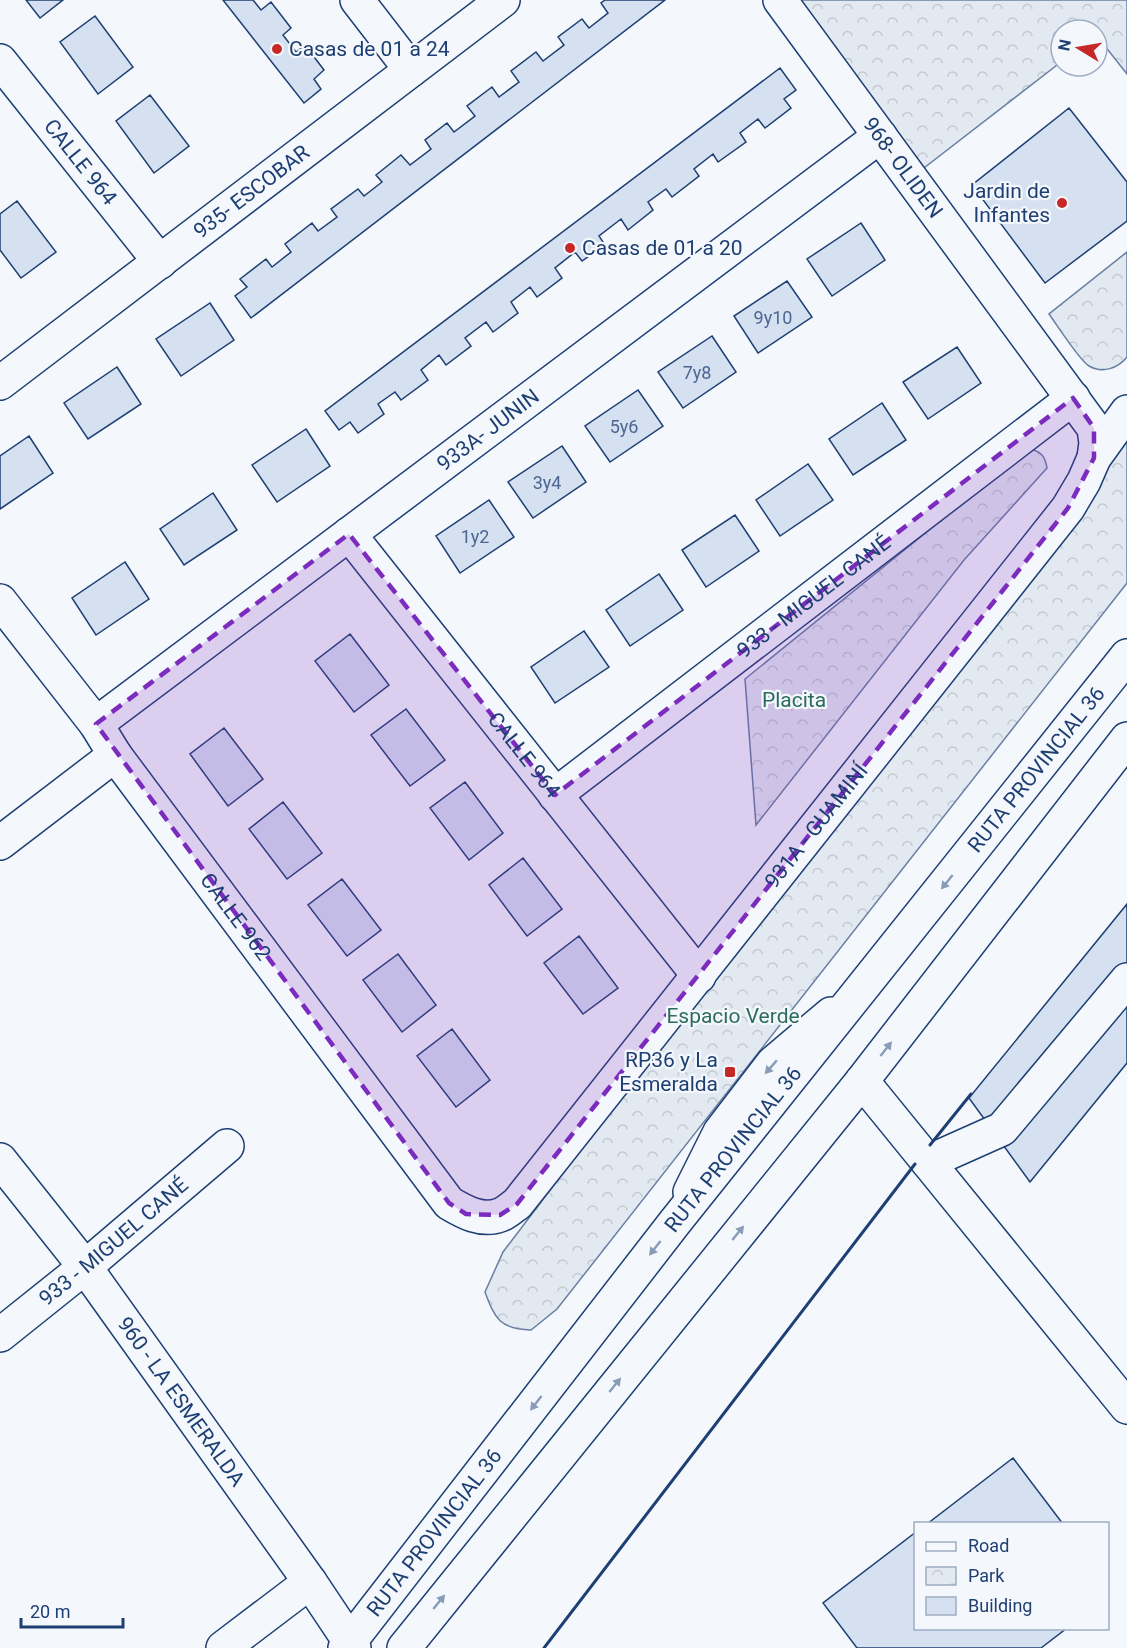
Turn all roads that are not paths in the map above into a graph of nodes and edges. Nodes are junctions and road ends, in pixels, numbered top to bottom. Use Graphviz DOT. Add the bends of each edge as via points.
graph roads {
  1 [pos="357,0"];
  2 [pos="503,0"];
  3 [pos="780,0"];
  4 [pos="0,61"];
  5 [pos="411,70"];
  6 [pos="880,136"];
  7 [pos="160,262"];
  8 [pos="0,384"];
  9 [pos="1072,398"];
  10 [pos="1127,412"];
  11 [pos="1094,458"];
  12 [pos="349,534"];
  13 [pos="0,601"];
  14 [pos="1127,656"];
  15 [pos="96,724"];
  16 [pos="1127,739"];
  17 [pos="115,755"];
  18 [pos="555,795"];
  19 [pos="0,843"];
  20 [pos="699,976"];
  21 [pos="1127,980"];
  22 [pos="862,1081"];
  23 [pos="227,1146"];
  24 [pos="0,1160"];
  25 [pos="928,1162"];
  26 [pos="483,1216"];
  27 [pos="86,1268"];
  28 [pos="0,1335"];
  29 [pos="1127,1407"];
  30 [pos="310,1582"];
  31 [pos="350,1646"];
  32 [pos="223,1648"];
  33 [pos="404,1648"];
  1 -- 5 [label="street"];
  2 -- 5 [label="street, 935- ESCOBAR"];
  3 -- 6 [label="street, 968- OLIDEN"];
  4 -- 7 [label="street, CALLE 964"];
  5 -- 7 [label="street, 935- ESCOBAR"];
  6 -- 9 [label="street, 968- OLIDEN"];
  6 -- 12 [label="street, 933A- JUNIN"];
  7 -- 8 [label="street, 935- ESCOBAR"];
  9 -- 11 [label="street, 968- OLIDEN" via="1094,428"];
  9 -- 18 [label="street, 933 - MIGUEL CANÉ"];
  10 -- 11 [label="street, 931A - GUAMINÍ"];
  11 -- 20 [label="street, 931A - GUAMINÍ" via="1068,508"];
  12 -- 15 [label="street, 933A- JUNIN"];
  12 -- 18 [label="street, CALLE 964"];
  13 -- 15 [label="street, CALLE 962"];
  14 -- 31 [label="street, RUTA PROVINCIAL 36, one-way" via="675,1222"];
  15 -- 17 [label="street, CALLE 962"];
  22 -- 16 [label="street, one-way"];
  17 -- 19 [label="street"];
  17 -- 26 [label="street, CALLE 962" via="449,1203 466,1214"];
  18 -- 20 [label="street, CALLE 964"];
  20 -- 26 [label="street, 931A - GUAMINÍ" via="517,1204 500,1215"];
  21 -- 25 [label="street" via="1002,1129"];
  22 -- 25 [label="street"];
  33 -- 22 [label="street, one-way"];
  23 -- 27 [label="street, 933 - MIGUEL CANÉ"];
  24 -- 27 [label="street, 960 - LA ESMERALDA"];
  25 -- 29 [label="street"];
  27 -- 28 [label="street, 933 - MIGUEL CANÉ"];
  27 -- 30 [label="street, 960 - LA ESMERALDA"];
  30 -- 31 [label="street, 960 - LA ESMERALDA"];
  30 -- 32 [label="street"];
}
